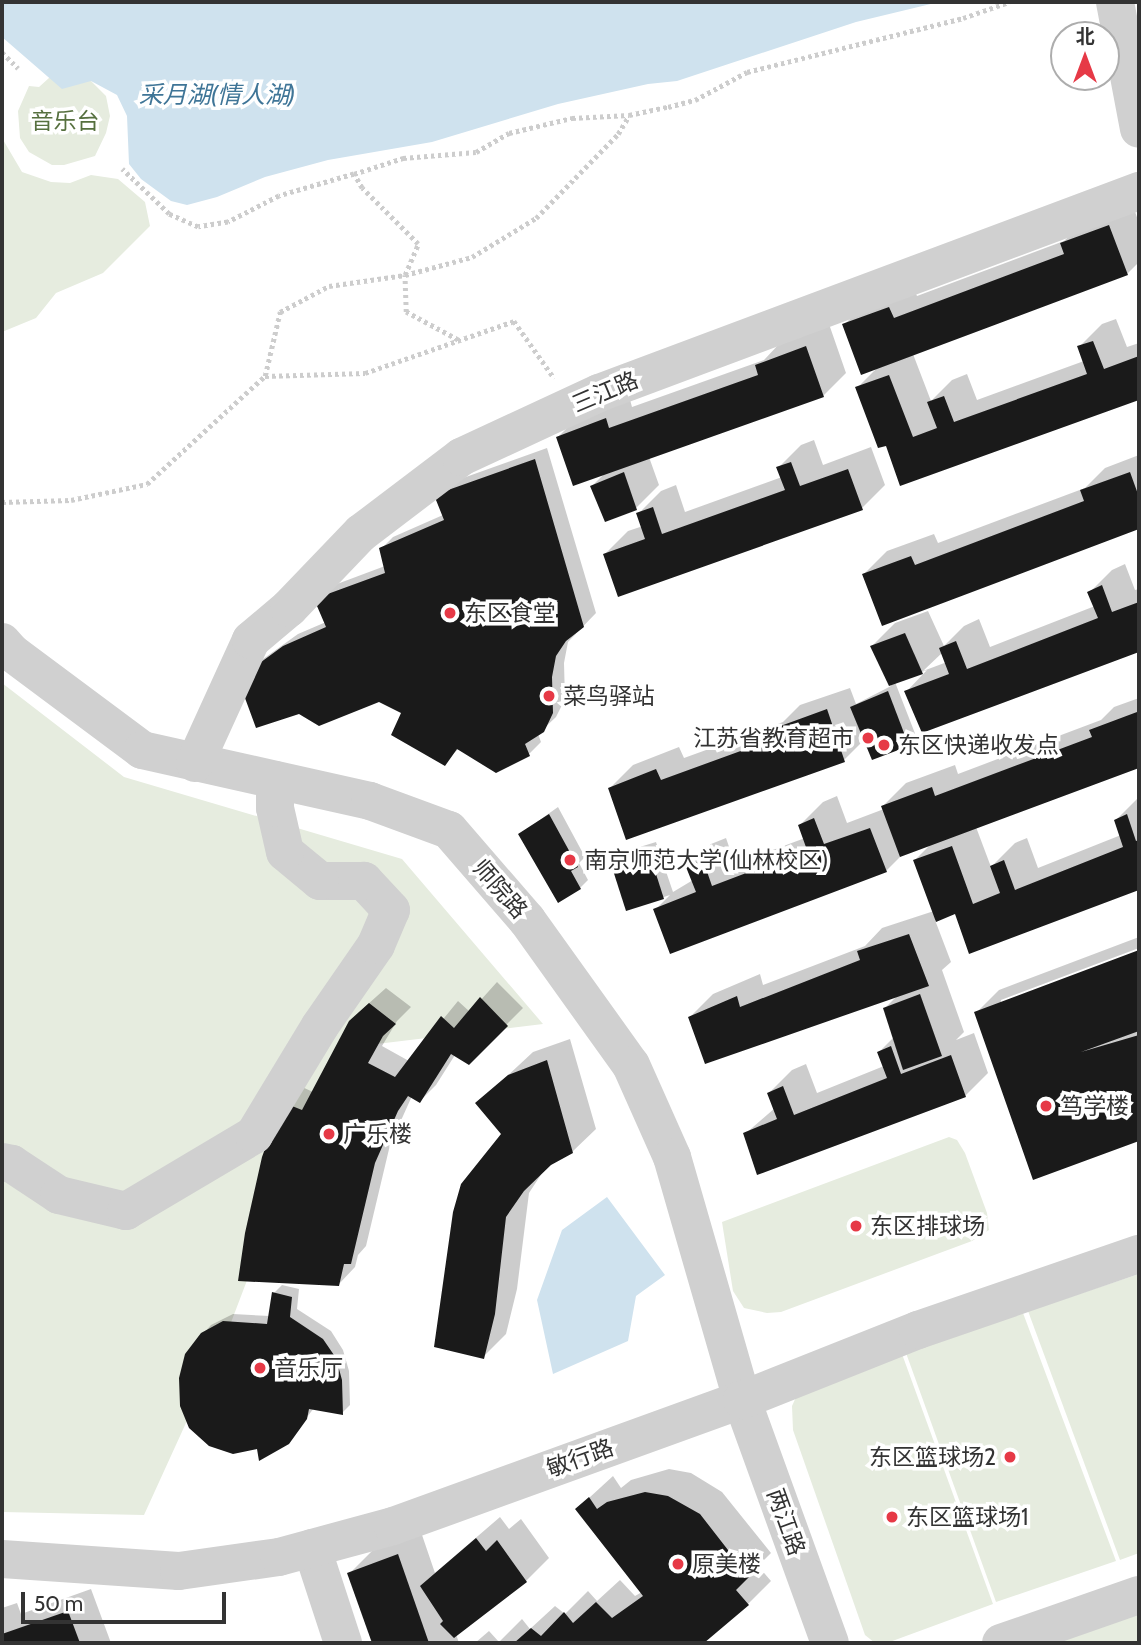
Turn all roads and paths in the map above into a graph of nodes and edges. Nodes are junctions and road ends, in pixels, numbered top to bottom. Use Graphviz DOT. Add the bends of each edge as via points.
graph roads {
  1 [pos="1009,2"];
  2 [pos="1115,2"];
  3 [pos="2,52"];
  4 [pos="18,68"];
  5 [pos="629,115"];
  6 [pos="1139,129"];
  7 [pos="122,169"];
  8 [pos="354,174"];
  9 [pos="1139,191"];
  10 [pos="405,275"];
  11 [pos="458,340"];
  12 [pos="265,376"];
  13 [pos="573,405"];
  14 [pos="2,502"];
  15 [pos="2,642"];
  16 [pos="195,763"];
  17 [pos="275,780"];
  18 [pos="2,1162"];
  19 [pos="1139,1254"];
  20 [pos="742,1400"];
  21 [pos="312,1548"];
  22 [pos="2,1559"];
  23 [pos="1139,1595"];
  24 [pos="343,1643"];
  25 [pos="830,1643"];
  26 [pos="1001,1643"];
  1 -- 5 [label="path" via="963,18 747,72 695,100"];
  2 -- 6 [label="street"];
  3 -- 4 [label="path"];
  5 -- 8 [label="path" via="572,118 509,134 476,152 403,158"];
  5 -- 10 [label="path" via="618,134 536,218 472,257"];
  7 -- 8 [label="path" via="169,214 198,227 228,222 279,197"];
  8 -- 10 [label="path" via="362,188 418,244"];
  9 -- 13 [label="street, 三江路"];
  10 -- 11 [label="path" via="406,312"];
  10 -- 12 [label="path" via="329,286 280,312"];
  11 -- 12 [label="path" via="365,373"];
  11 -- 13 [label="path" via="514,321"];
  12 -- 14 [label="path" via="147,484 71,500"];
  13 -- 16 [label="street, 三江路" via="461,457 361,533 289,608 251,640"];
  15 -- 16 [label="street, 师院路" via="142,750"];
  16 -- 17 [label="street, 师院路"];
  17 -- 18 [label="street" via="275,808 285,852 320,881 364,881 391,911 376,945 254,1135 126,1211 60,1195"];
  17 -- 20 [label="street, 师院路" via="370,801 449,830 527,920 636,1076 672,1157"];
  19 -- 20 [label="street, 敏行路" via="918,1331"];
  20 -- 21 [label="street, 敏行路" via="393,1526"];
  20 -- 25 [label="street, 两江路"];
  21 -- 22 [label="street, 敏行路" via="179,1571"];
  21 -- 24 [label="street"];
  23 -- 26 [label="street"];
}
